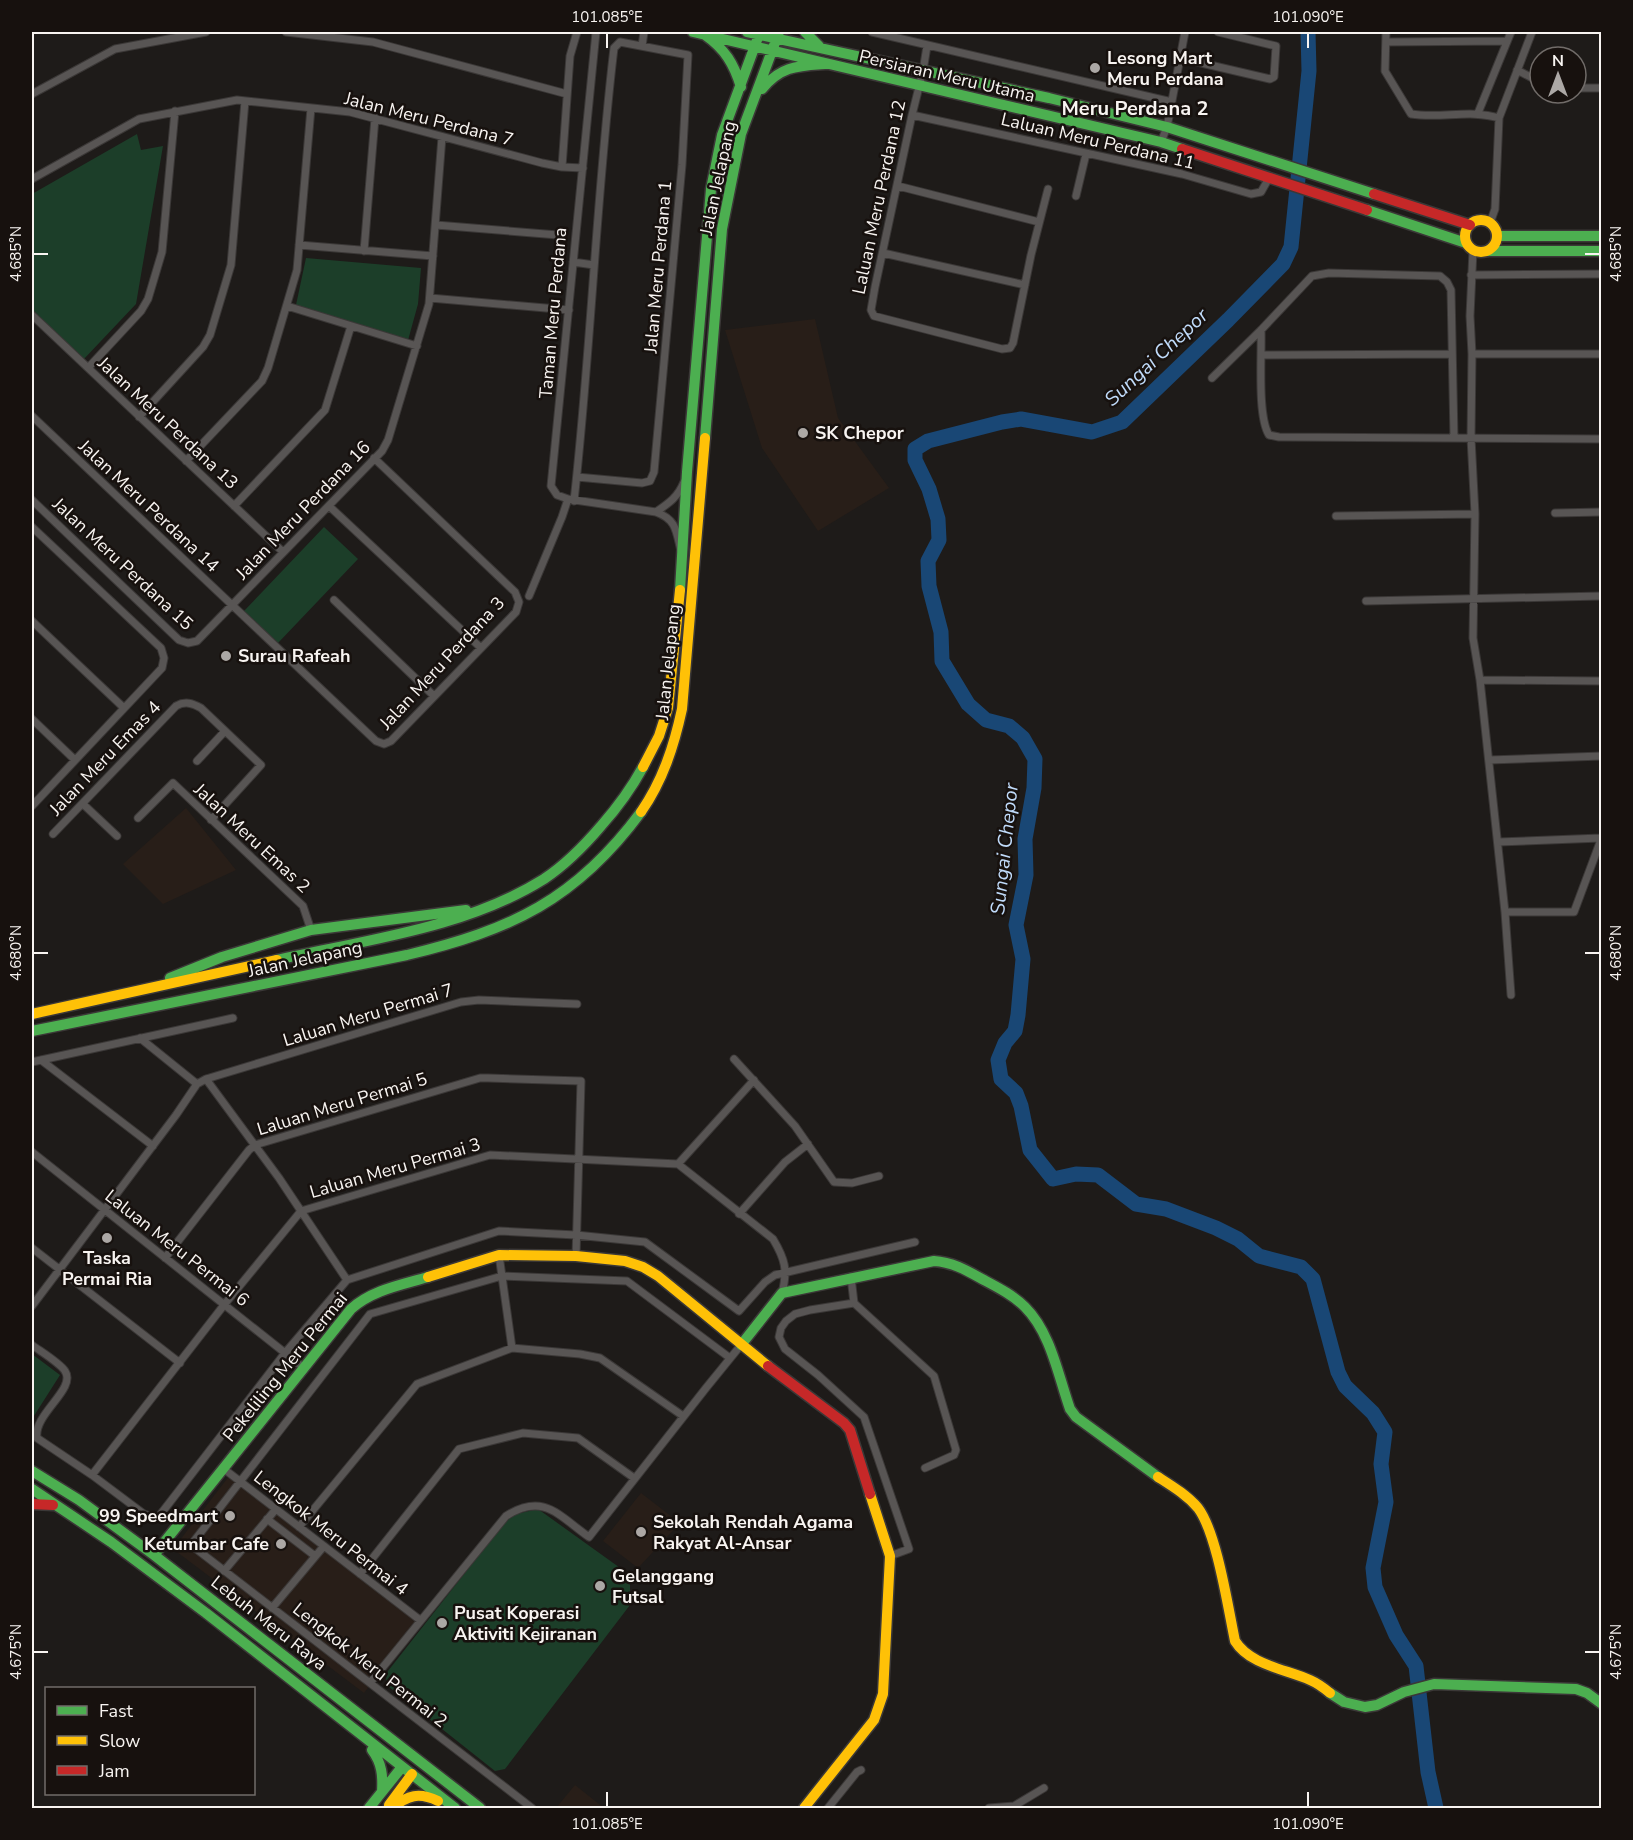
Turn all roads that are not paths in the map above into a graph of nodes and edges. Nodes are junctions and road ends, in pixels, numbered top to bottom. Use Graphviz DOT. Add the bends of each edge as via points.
graph roads {
  1 [pos="206,32"];
  2 [pos="286,32"];
  3 [pos="577,32"];
  4 [pos="596,32"];
  5 [pos="644,32"];
  6 [pos="693,32"];
  7 [pos="747,32"];
  8 [pos="805,32"];
  9 [pos="872,32"];
  10 [pos="1185,32"];
  11 [pos="1218,32"];
  12 [pos="1386,32"];
  13 [pos="1511,32"];
  14 [pos="1532,32"];
  15 [pos="760,33"];
  16 [pos="705,34"];
  17 [pos="778,35"];
  18 [pos="1507,41"];
  19 [pos="1386,42"];
  20 [pos="642,46"];
  21 [pos="819,46"];
  22 [pos="927,46"];
  23 [pos="755,47"];
  24 [pos="772,52"];
  25 [pos="1180,58"];
  26 [pos="825,64"];
  27 [pos="1516,70"];
  28 [pos="923,71"];
  29 [pos="1528,76"];
  30 [pos="741,87"];
  31 [pos="919,87"];
  32 [pos="32,94"];
  33 [pos="567,94"];
  34 [pos="754,98"];
  35 [pos="245,101"];
  36 [pos="1172,102"];
  37 [pos="311,108"];
  38 [pos="175,111"];
  39 [pos="1478,113"];
  40 [pos="912,115"];
  41 [pos="375,118"];
  42 [pos="1499,118"];
  43 [pos="1167,127"];
  44 [pos="442,137"];
  45 [pos="1161,142"];
  46 [pos="1086,154"];
  47 [pos="562,167"];
  48 [pos="583,168"];
  49 [pos="32,179"];
  50 [pos="1273,179"];
  51 [pos="898,186"];
  52 [pos="1048,189"];
  53 [pos="1076,196"];
  54 [pos="1039,222"];
  55 [pos="1490,223"];
  56 [pos="436,225"];
  57 [pos="1470,225"];
  58 [pos="558,236"];
  59 [pos="1497,236"];
  60 [pos="1602,236"];
  61 [pos="299,245"];
  62 [pos="1470,247"];
  63 [pos="364,251"];
  64 [pos="1488,251"];
  65 [pos="1602,251"];
  66 [pos="883,253"];
  67 [pos="433,256"];
  68 [pos="573,262"];
  69 [pos="594,265"];
  70 [pos="1602,274"];
  71 [pos="1471,275"];
  72 [pos="1025,285"];
  73 [pos="430,298"];
  74 [pos="287,306"];
  75 [pos="569,310"];
  76 [pos="32,315"];
  77 [pos="351,326"];
  78 [pos="1261,330"];
  79 [pos="417,346"];
  80 [pos="1452,354"];
  81 [pos="1472,354"];
  82 [pos="1602,354"];
  83 [pos="1262,355"];
  84 [pos="88,368"];
  85 [pos="1212,378"];
  86 [pos="32,416"];
  87 [pos="139,417"];
  88 [pos="1454,438"];
  89 [pos="1471,438"];
  90 [pos="1602,439"];
  91 [pos="374,458"];
  92 [pos="186,461"];
  93 [pos="687,472"];
  94 [pos="577,477"];
  95 [pos="32,500"];
  96 [pos="571,500"];
  97 [pos="234,506"];
  98 [pos="328,506"];
  99 [pos="656,512"];
  100 [pos="1602,512"];
  101 [pos="1555,513"];
  102 [pos="1475,514"];
  103 [pos="1336,516"];
  104 [pos="32,526"];
  105 [pos="283,552"];
  106 [pos="682,559"];
  107 [pos="529,596"];
  108 [pos="1602,596"];
  109 [pos="1473,599"];
  110 [pos="334,600"];
  111 [pos="1366,601"];
  112 [pos="232,604"];
  113 [pos="32,621"];
  114 [pos="196,641"];
  115 [pos="481,648"];
  116 [pos="1480,680"];
  117 [pos="1602,681"];
  118 [pos="434,696"];
  119 [pos="124,708"];
  120 [pos="32,719"];
  121 [pos="225,731"];
  122 [pos="376,741"];
  123 [pos="1602,756"];
  124 [pos="1489,759"];
  125 [pos="75,760"];
  126 [pos="197,761"];
  127 [pos="83,804"];
  128 [pos="32,806"];
  129 [pos="138,818"];
  130 [pos="211,820"];
  131 [pos="53,834"];
  132 [pos="117,836"];
  133 [pos="1601,837"];
  134 [pos="1498,842"];
  135 [pos="501,902"];
  136 [pos="1505,912"];
  137 [pos="311,930"];
  138 [pos="145,989"];
  139 [pos="1511,995"];
  140 [pos="577,1004"];
  141 [pos="32,1014"];
  142 [pos="233,1018"];
  143 [pos="32,1031"];
  144 [pos="140,1038"];
  145 [pos="734,1059"];
  146 [pos="41,1060"];
  147 [pos="32,1062"];
  148 [pos="206,1079"];
  149 [pos="754,1080"];
  150 [pos="196,1084"];
  151 [pos="808,1144"];
  152 [pos="255,1145"];
  153 [pos="153,1146"];
  154 [pos="32,1152"];
  155 [pos="579,1158"];
  156 [pos="678,1164"];
  157 [pos="879,1176"];
  158 [pos="104,1210"];
  159 [pos="301,1211"];
  160 [pos="739,1214"];
  161 [pos="576,1235"];
  162 [pos="915,1242"];
  163 [pos="32,1248"];
  164 [pos="499,1255"];
  165 [pos="576,1256"];
  166 [pos="165,1258"];
  167 [pos="59,1270"];
  168 [pos="787,1271"];
  169 [pos="502,1276"];
  170 [pos="851,1277"];
  171 [pos="347,1280"];
  172 [pos="782,1293"];
  173 [pos="854,1303"];
  174 [pos="224,1305"];
  175 [pos="32,1306"];
  176 [pos="32,1345"];
  177 [pos="741,1345"];
  178 [pos="512,1348"];
  179 [pos="285,1353"];
  180 [pos="730,1358"];
  181 [pos="180,1363"];
  182 [pos="304,1368"];
  183 [pos="684,1416"];
  184 [pos="925,1468"];
  185 [pos="224,1469"];
  186 [pos="32,1471"];
  187 [pos="92,1475"];
  188 [pos="634,1479"];
  189 [pos="239,1481"];
  190 [pos="32,1489"];
  191 [pos="32,1504"];
  192 [pos="57,1506"];
  193 [pos="276,1509"];
  194 [pos="267,1519"];
  195 [pos="299,1527"];
  196 [pos="324,1546"];
  197 [pos="154,1555"];
  198 [pos="315,1556"];
  199 [pos="890,1556"];
  200 [pos="224,1571"];
  201 [pos="360,1574"];
  202 [pos="272,1608"];
  203 [pos="420,1620"];
  204 [pos="370,1683"];
  205 [pos="1602,1704"];
  206 [pos="365,1718"];
  207 [pos="362,1737"];
  208 [pos="408,1769"];
  209 [pos="861,1770"];
  210 [pos="450,1785"];
  211 [pos="1044,1788"];
  212 [pos="382,1792"];
  213 [pos="369,1809"];
  214 [pos="386,1809"];
  215 [pos="392,1809"];
  216 [pos="453,1809"];
  217 [pos="480,1809"];
  218 [pos="532,1809"];
  219 [pos="804,1809"];
  220 [pos="828,1809"];
  221 [pos="989,1809"];
  1 -- 32 [label="street" via="116,49"];
  2 -- 33 [label="street" via="373,42"];
  3 -- 33 [label="street" via="570,56"];
  4 -- 48 [label="street, Taman Meru Perdana"];
  5 -- 20 [label="street"];
  6 -- 16 [label="main road, Persiaran Meru Utama"];
  7 -- 15 [label="main road, Persiaran Meru Utama"];
  8 -- 21 [label="main road"];
  9 -- 22 [label="street"];
  10 -- 25 [label="street"];
  11 -- 25 [label="street" via="1273,44 1274,77"];
  12 -- 19 [label="street"];
  13 -- 18 [label="street"];
  14 -- 27 [label="street"];
  15 -- 17 [label="main road, Persiaran Meru Utama"];
  15 -- 23 [label="main road, Jalan Jelapang"];
  16 -- 23 [label="main road, Persiaran Meru Utama"];
  16 -- 30 [label="main road" via="728,52"];
  17 -- 21 [label="main road, Persiaran Meru Utama"];
  17 -- 24 [label="main road, Jalan Jelapang"];
  18 -- 19 [label="street"];
  18 -- 39 [label="street"];
  19 -- 39 [label="street" via="1385,71 1411,114"];
  20 -- 69 [label="street" via="620,42 614,48"];
  20 -- 94 [label="street, Jalan Meru Perdana 1" via="688,55 654,472 650,481 642,483"];
  21 -- 28 [label="main road, Persiaran Meru Utama"];
  22 -- 28 [label="street, Laluan Meru Perdana 12"];
  22 -- 36 [label="street"];
  23 -- 24 [label="main road, Persiaran Meru Utama"];
  23 -- 30 [label="main road, Jalan Jelapang"];
  24 -- 26 [label="main road, Persiaran Meru Utama"];
  24 -- 34 [label="main road, Jalan Jelapang"];
  25 -- 36 [label="street"];
  26 -- 31 [label="main road, Persiaran Meru Utama"];
  26 -- 34 [label="main road" via="790,66 778,71"];
  27 -- 29 [label="street"];
  27 -- 42 [label="street"];
  28 -- 31 [label="street, Laluan Meru Perdana 12"];
  28 -- 43 [label="main road, Persiaran Meru Utama"];
  30 -- 93 [label="main road, Jalan Jelapang" via="722,135 711,189"];
  31 -- 40 [label="street, Laluan Meru Perdana 12"];
  31 -- 45 [label="main road, Persiaran Meru Utama"];
  33 -- 47 [label="street"];
  34 -- 143 [label="main road, Jalan Jelapang" via="741,134 723,230 682,709 674,745 646,805 596,864 559,897 516,922 480,936 406,955"];
  35 -- 37 [label="street, Jalan Meru Perdana 7"];
  35 -- 38 [label="street, Jalan Meru Perdana 7"];
  35 -- 87 [label="street" via="231,265 210,335"];
  36 -- 43 [label="street"];
  37 -- 41 [label="street, Jalan Meru Perdana 7"];
  37 -- 61 [label="street"];
  38 -- 49 [label="street, Jalan Meru Perdana 7" via="132,122"];
  38 -- 84 [label="street" via="162,252 148,299"];
  39 -- 42 [label="street"];
  40 -- 46 [label="street, Laluan Meru Perdana 11"];
  40 -- 51 [label="street, Laluan Meru Perdana 12"];
  41 -- 44 [label="street, Jalan Meru Perdana 7"];
  41 -- 63 [label="street"];
  42 -- 55 [label="street" via="1495,209"];
  43 -- 45 [label="street"];
  43 -- 57 [label="main road, Persiaran Meru Utama"];
  44 -- 47 [label="street, Jalan Meru Perdana 7"];
  44 -- 56 [label="street, Jalan Meru Perdana 16"];
  45 -- 50 [label="main road, Persiaran Meru Utama"];
  46 -- 50 [label="street, Laluan Meru Perdana 11" via="1182,174 1251,194 1261,192"];
  46 -- 53 [label="street"];
  47 -- 48 [label="street, Jalan Meru Perdana 7"];
  48 -- 68 [label="street, Taman Meru Perdana"];
  50 -- 62 [label="main road, Persiaran Meru Utama"];
  51 -- 54 [label="street"];
  51 -- 66 [label="street, Laluan Meru Perdana 12"];
  52 -- 54 [label="street"];
  54 -- 72 [label="street"];
  55 -- 57 [label="main road" via="1479,220"];
  55 -- 59 [label="main road"];
  56 -- 58 [label="street"];
  56 -- 67 [label="street, Jalan Meru Perdana 16"];
  57 -- 62 [label="main road" via="1465,233"];
  59 -- 60 [label="main road"];
  59 -- 64 [label="main road"];
  61 -- 63 [label="street"];
  61 -- 74 [label="street"];
  62 -- 64 [label="main road"];
  62 -- 71 [label="street"];
  63 -- 67 [label="street"];
  64 -- 65 [label="main road"];
  66 -- 72 [label="street"];
  66 -- 72 [label="street, Laluan Meru Perdana 12" via="870,310 874,316 1002,349 1013,343"];
  67 -- 73 [label="street, Jalan Meru Perdana 16"];
  68 -- 69 [label="street"];
  68 -- 75 [label="street, Taman Meru Perdana"];
  69 -- 94 [label="street"];
  70 -- 71 [label="street"];
  71 -- 81 [label="street"];
  73 -- 75 [label="street"];
  73 -- 79 [label="street, Jalan Meru Perdana 16"];
  74 -- 77 [label="street"];
  74 -- 92 [label="street" via="266,375"];
  75 -- 96 [label="street, Taman Meru Perdana" via="551,486 557,495"];
  76 -- 84 [label="street, Jalan Meru Perdana 13"];
  77 -- 79 [label="street"];
  77 -- 97 [label="street" via="325,410"];
  78 -- 80 [label="street" via="1312,276 1440,276 1451,290"];
  78 -- 83 [label="street"];
  78 -- 85 [label="street"];
  79 -- 91 [label="street, Jalan Meru Perdana 16" via="388,440"];
  80 -- 83 [label="street"];
  80 -- 88 [label="street"];
  81 -- 82 [label="street"];
  81 -- 89 [label="street"];
  83 -- 88 [label="street" via="1262,396 1269,435"];
  84 -- 87 [label="street, Jalan Meru Perdana 13"];
  86 -- 112 [label="street, Jalan Meru Perdana 14"];
  87 -- 92 [label="street, Jalan Meru Perdana 13"];
  88 -- 89 [label="street"];
  89 -- 90 [label="street"];
  89 -- 102 [label="street"];
  91 -- 98 [label="street, Jalan Meru Perdana 16"];
  91 -- 115 [label="street, Jalan Meru Perdana 3" via="515,592 519,602 516,612"];
  92 -- 97 [label="street, Jalan Meru Perdana 13"];
  93 -- 99 [label="street" via="680,493"];
  93 -- 106 [label="main road, Jalan Jelapang"];
  94 -- 96 [label="street"];
  95 -- 114 [label="street, Jalan Meru Perdana 15" via="179,640"];
  96 -- 99 [label="street"];
  96 -- 107 [label="street"];
  97 -- 105 [label="street, Jalan Meru Perdana 13"];
  98 -- 105 [label="street, Jalan Meru Perdana 16"];
  98 -- 115 [label="street"];
  99 -- 106 [label="street" via="668,516 675,525"];
  100 -- 101 [label="street"];
  102 -- 103 [label="street"];
  102 -- 109 [label="street"];
  104 -- 119 [label="street" via="161,648 162,668"];
  105 -- 112 [label="street, Jalan Meru Perdana 16"];
  106 -- 135 [label="main road, Jalan Jelapang" via="668,708 649,758 620,804 589,840 544,879"];
  108 -- 109 [label="street"];
  109 -- 111 [label="street"];
  109 -- 116 [label="street" via="1473,638"];
  110 -- 118 [label="street"];
  112 -- 114 [label="street, Jalan Meru Perdana 16"];
  112 -- 122 [label="street, Jalan Meru Perdana 14"];
  113 -- 119 [label="street"];
  115 -- 118 [label="street, Jalan Meru Perdana 3"];
  116 -- 117 [label="street"];
  116 -- 124 [label="street"];
  118 -- 122 [label="street, Jalan Meru Perdana 3" via="391,741"];
  119 -- 125 [label="street"];
  120 -- 125 [label="street"];
  121 -- 126 [label="street"];
  121 -- 127 [label="street, Jalan Meru Emas 4" via="195,705 176,706"];
  121 -- 130 [label="street, Jalan Meru Emas 4" via="261,765"];
  123 -- 124 [label="street"];
  124 -- 134 [label="street"];
  125 -- 128 [label="street"];
  127 -- 131 [label="street, Jalan Meru Emas 4"];
  127 -- 132 [label="street"];
  129 -- 130 [label="street, Jalan Meru Emas 2" via="172,783"];
  130 -- 137 [label="street, Jalan Meru Emas 2" via="303,906"];
  133 -- 134 [label="street"];
  133 -- 136 [label="street" via="1574,912"];
  134 -- 136 [label="street"];
  135 -- 137 [label="main road"];
  135 -- 138 [label="main road, Jalan Jelapang" via="435,925"];
  136 -- 139 [label="street"];
  137 -- 138 [label="main road" via="222,957"];
  138 -- 141 [label="main road, Jalan Jelapang"];
  140 -- 148 [label="street, Laluan Meru Permai 7" via="461,1002"];
  142 -- 144 [label="street"];
  144 -- 146 [label="street"];
  144 -- 150 [label="street"];
  145 -- 149 [label="street"];
  146 -- 147 [label="street"];
  146 -- 153 [label="street"];
  148 -- 150 [label="street, Laluan Meru Permai 7"];
  148 -- 152 [label="street"];
  149 -- 151 [label="street"];
  149 -- 156 [label="street"];
  150 -- 153 [label="street"];
  151 -- 157 [label="street" via="834,1182 852,1183"];
  151 -- 160 [label="street" via="785,1162"];
  152 -- 155 [label="street, Laluan Meru Permai 5" via="480,1078 581,1081"];
  152 -- 159 [label="street"];
  152 -- 166 [label="street, Laluan Meru Permai 5"];
  153 -- 158 [label="street"];
  154 -- 158 [label="street, Laluan Meru Permai 6"];
  155 -- 156 [label="street, Laluan Meru Permai 3"];
  155 -- 159 [label="street, Laluan Meru Permai 3" via="490,1155"];
  155 -- 161 [label="street"];
  156 -- 160 [label="street"];
  158 -- 166 [label="street, Laluan Meru Permai 6"];
  158 -- 167 [label="street"];
  159 -- 171 [label="street"];
  159 -- 174 [label="street, Laluan Meru Permai 3"];
  160 -- 168 [label="street" via="773,1239"];
  161 -- 165 [label="street"];
  161 -- 168 [label="street" via="645,1242 739,1311 765,1282"];
  161 -- 171 [label="street" via="499,1231"];
  162 -- 168 [label="street"];
  163 -- 167 [label="street"];
  164 -- 165 [label="main road, Pekeliling Meru Permai"];
  164 -- 169 [label="street"];
  164 -- 182 [label="main road, Pekeliling Meru Permai" via="361,1299"];
  165 -- 177 [label="main road, Pekeliling Meru Permai" via="625,1261 643,1267"];
  166 -- 174 [label="street, Laluan Meru Permai 6"];
  167 -- 175 [label="street"];
  167 -- 181 [label="street"];
  168 -- 172 [label="street"];
  169 -- 178 [label="street"];
  169 -- 180 [label="street" via="627,1281"];
  169 -- 189 [label="street" via="370,1314"];
  170 -- 172 [label="main road"];
  170 -- 173 [label="street"];
  170 -- 205 [label="main road" via="940,1261 962,1267 1028,1309 1040,1327 1076,1417 1199,1510 1210,1532 1235,1641 1249,1657 1313,1681 1355,1706 1377,1705 1434,1684 1576,1689"];
  171 -- 179 [label="street"];
  172 -- 177 [label="main road"];
  173 -- 184 [label="street" via="934,1376 956,1450 954,1455"];
  173 -- 199 [label="street" via="795,1314 786,1321 779,1336 785,1349 864,1417 909,1549"];
  174 -- 179 [label="street, Laluan Meru Permai 6"];
  174 -- 181 [label="street, Laluan Meru Permai 3"];
  176 -- 187 [label="street" via="65,1371 67,1379 38,1423 37,1438"];
  177 -- 180 [label="street"];
  177 -- 199 [label="main road, Pekeliling Meru Permai" via="850,1430"];
  178 -- 183 [label="street" via="600,1358"];
  178 -- 195 [label="street" via="417,1384"];
  179 -- 182 [label="street, Laluan Meru Permai 6"];
  179 -- 187 [label="street" via="160,1515 144,1514"];
  180 -- 183 [label="street"];
  181 -- 187 [label="street, Laluan Meru Permai 3"];
  182 -- 185 [label="main road, Pekeliling Meru Permai"];
  183 -- 188 [label="street"];
  185 -- 189 [label="street, Lengkok Meru Permai 4"];
  185 -- 197 [label="main road, Pekeliling Meru Permai"];
  186 -- 197 [label="main road, Lebuh Meru Raya"];
  188 -- 201 [label="street" via="578,1438 524,1433 459,1449"];
  188 -- 203 [label="street" via="589,1538 544,1506 527,1507 506,1516"];
  189 -- 193 [label="street, Lengkok Meru Permai 4"];
  189 -- 200 [label="street, Lengkok Meru Permai 2" via="191,1545"];
  190 -- 192 [label="main road, Lebuh Meru Raya"];
  191 -- 192 [label="main road"];
  192 -- 207 [label="main road, Lebuh Meru Raya" via="206,1613"];
  193 -- 194 [label="street"];
  193 -- 195 [label="street, Lengkok Meru Permai 4"];
  194 -- 198 [label="street"];
  194 -- 200 [label="street"];
  195 -- 196 [label="street, Lengkok Meru Permai 4"];
  196 -- 198 [label="street"];
  196 -- 201 [label="street, Lengkok Meru Permai 4"];
  197 -- 206 [label="main road, Lebuh Meru Raya"];
  198 -- 202 [label="street"];
  199 -- 219 [label="main road" via="880,1707"];
  200 -- 202 [label="street, Lengkok Meru Permai 2"];
  201 -- 203 [label="street, Lengkok Meru Permai 4"];
  202 -- 204 [label="street, Lengkok Meru Permai 2"];
  203 -- 204 [label="street"];
  204 -- 218 [label="street, Lengkok Meru Permai 2"];
  206 -- 208 [label="main road" via="399,1750"];
  206 -- 210 [label="main road, Lebuh Meru Raya"];
  207 -- 208 [label="main road, Lebuh Meru Raya"];
  207 -- 212 [label="main road" via="378,1757"];
  208 -- 210 [label="main road"];
  208 -- 212 [label="main road"];
  208 -- 214 [label="main road"];
  208 -- 216 [label="main road, Lebuh Meru Raya"];
  209 -- 220 [label="street"];
  210 -- 217 [label="main road, Lebuh Meru Raya"];
  211 -- 221 [label="street" via="1014,1806"];
  212 -- 213 [label="main road"];
  215 -- 216 [label="main road" via="410,1795 418,1794"];
}
